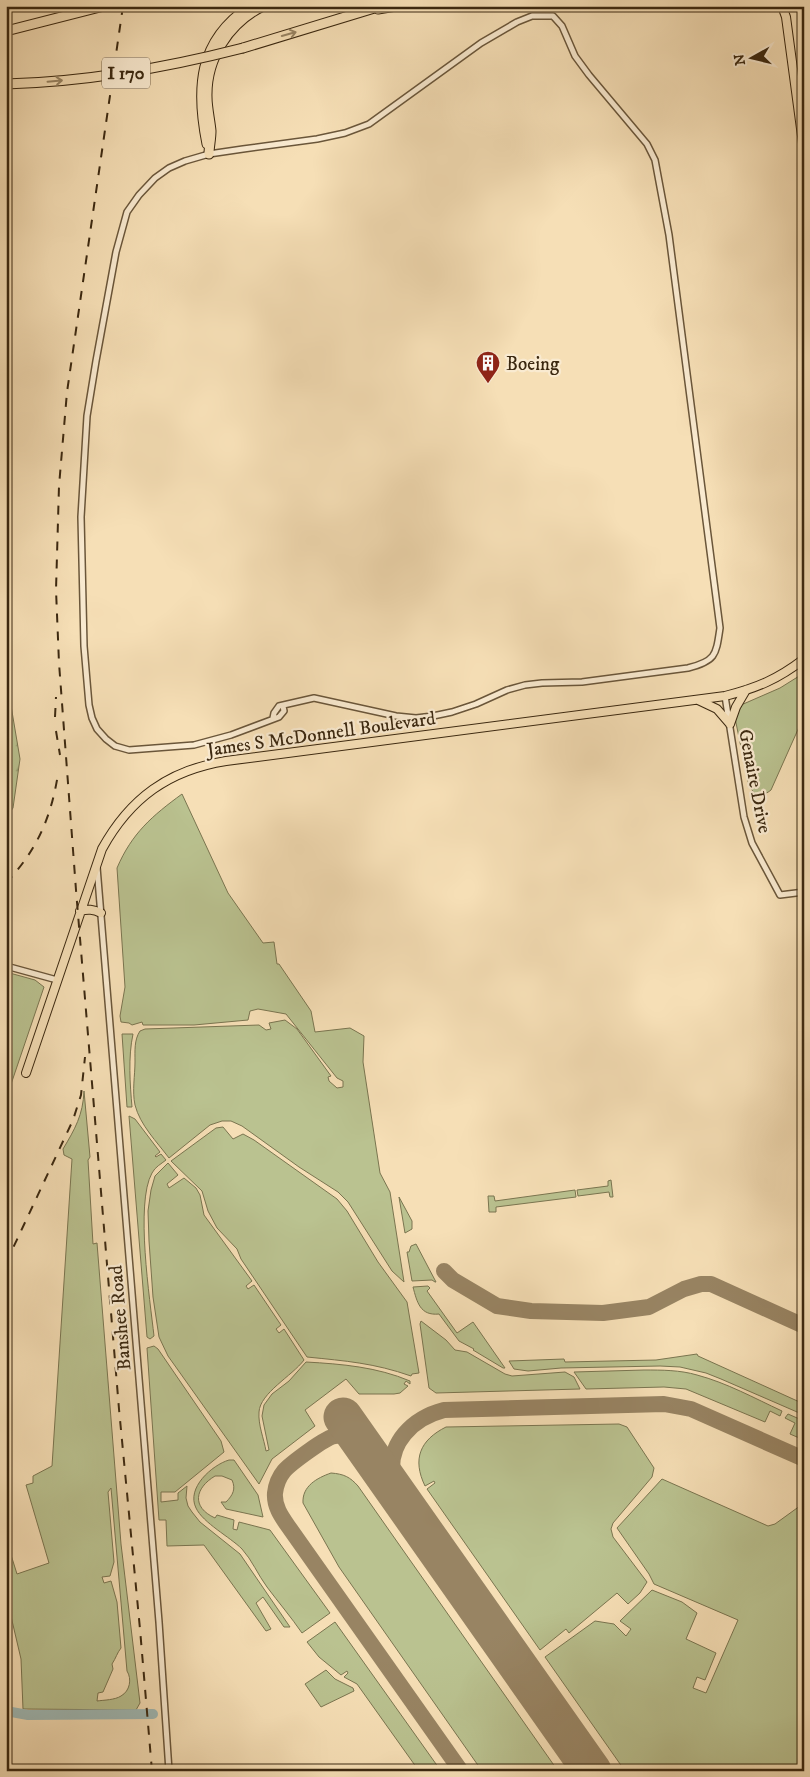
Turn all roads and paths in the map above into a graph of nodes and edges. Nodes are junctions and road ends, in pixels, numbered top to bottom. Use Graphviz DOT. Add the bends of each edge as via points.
graph roads {
  1 [pos="104,6"];
  2 [pos="250,6"];
  3 [pos="262,6"];
  4 [pos="382,6"];
  5 [pos="396,6"];
  6 [pos="782,6"];
  7 [pos="788,6"];
  8 [pos="370,10"];
  9 [pos="786,17"];
  10 [pos="6,31"];
  11 [pos="6,84"];
  12 [pos="804,151"];
  13 [pos="209,154"];
  14 [pos="804,659"];
  15 [pos="746,690"];
  16 [pos="725,696"];
  17 [pos="698,700"];
  18 [pos="730,724"];
  19 [pos="97,864"];
  20 [pos="804,892"];
  21 [pos="80,911"];
  22 [pos="101,912"];
  23 [pos="6,966"];
  24 [pos="57,980"];
  25 [pos="26,1073"];
  26 [pos="169,1771"];
  1 -- 10 [label="highway"];
  2 -- 13 [label="highway" via="224,30 211,48 205,64 201,100"];
  3 -- 13 [label="highway" via="235,26 214,57 207,84 211,132"];
  4 -- 8 [label="highway, I 170"];
  5 -- 8 [label="highway"];
  6 -- 9 [label="main road"];
  7 -- 9 [label="main road"];
  11 -- 8 [label="highway, I 170, one-way, bridge" via="117,74 181,63"];
  9 -- 12 [label="main road"];
  13 -- 13 [label="street" via="169,168 155,178 127,212 96,358 88,413 81,514 84,646 92,718 106,739 129,750 194,745 279,717 284,711 283,706 314,698 396,716 433,716 525,685 582,682 688,668 711,659 717,649 720,628 669,236 655,160 646,144 589,76 562,26 553,16 532,16 514,23 369,124 317,139"];
  14 -- 15 [label="main road, James S McDonnell Boulevard" via="770,682"];
  15 -- 16 [label="main road, James S McDonnell Boulevard"];
  15 -- 18 [label="main road"];
  16 -- 17 [label="main road, James S McDonnell Boulevard"];
  16 -- 18 [label="street, Genaire Drive"];
  17 -- 18 [label="main road" via="716,709"];
  17 -- 19 [label="main road, James S McDonnell Boulevard" via="205,765 160,784 135,803 111,832"];
  18 -- 20 [label="street, Genaire Drive" via="752,843 780,896"];
  19 -- 21 [label="main road, James S McDonnell Boulevard"];
  19 -- 22 [label="street, Banshee Road"];
  21 -- 22 [label="main road"];
  21 -- 24 [label="main road, James S McDonnell Boulevard"];
  22 -- 26 [label="street, Banshee Road"];
  23 -- 24 [label="street"];
  24 -- 25 [label="main road, James S McDonnell Boulevard"];
}
